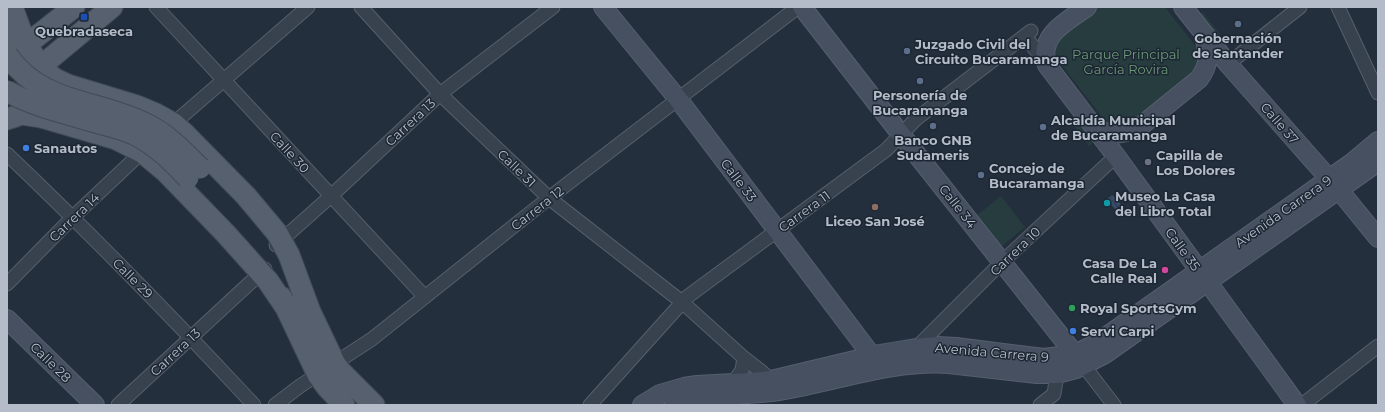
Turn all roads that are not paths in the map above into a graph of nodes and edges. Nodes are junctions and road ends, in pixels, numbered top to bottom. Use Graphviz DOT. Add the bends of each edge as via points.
graph roads {
  1 [pos="12,7"];
  2 [pos="74,7"];
  3 [pos="112,7"];
  4 [pos="156,7"];
  5 [pos="308,7"];
  6 [pos="361,7"];
  7 [pos="553,7"];
  8 [pos="603,7"];
  9 [pos="798,7"];
  10 [pos="802,7"];
  11 [pos="1087,7"];
  12 [pos="1182,7"];
  13 [pos="1300,7"];
  14 [pos="1338,7"];
  15 [pos="1072,13"];
  16 [pos="1203,33"];
  17 [pos="1028,34"];
  18 [pos="7,36"];
  19 [pos="26,45"];
  20 [pos="7,55"];
  21 [pos="1228,64"];
  22 [pos="1047,65"];
  23 [pos="40,67"];
  24 [pos="224,80"];
  25 [pos="7,91"];
  26 [pos="1378,93"];
  27 [pos="440,94"];
  28 [pos="678,99"];
  29 [pos="11,118"];
  30 [pos="173,124"];
  31 [pos="1095,129"];
  32 [pos="901,135"];
  33 [pos="1378,141"];
  34 [pos="142,152"];
  35 [pos="7,154"];
  36 [pos="1116,156"];
  37 [pos="1378,162"];
  38 [pos="194,173"];
  39 [pos="1334,185"];
  40 [pos="331,196"];
  41 [pos="549,198"];
  42 [pos="73,217"];
  43 [pos="777,230"];
  44 [pos="1378,238"];
  45 [pos="278,243"];
  46 [pos="1002,262"];
  47 [pos="264,270"];
  48 [pos="1203,276"];
  49 [pos="7,284"];
  50 [pos="425,297"];
  51 [pos="682,302"];
  52 [pos="7,319"];
  53 [pos="191,337"];
  54 [pos="1378,346"];
  55 [pos="916,348"];
  56 [pos="872,356"];
  57 [pos="744,358"];
  58 [pos="1080,360"];
  59 [pos="326,369"];
  60 [pos="1057,374"];
  61 [pos="733,383"];
  62 [pos="776,385"];
  63 [pos="95,405"];
  64 [pos="118,405"];
  65 [pos="254,405"];
  66 [pos="275,405"];
  67 [pos="344,405"];
  68 [pos="374,405"];
  69 [pos="590,405"];
  70 [pos="642,405"];
  71 [pos="674,405"];
  72 [pos="1040,405"];
  73 [pos="1114,405"];
  74 [pos="1296,405"];
  75 [pos="1302,405"];
  1 -- 19 [label="main road"];
  2 -- 19 [label="main road"];
  3 -- 23 [label="main road"];
  4 -- 24 [label="street, Calle 30"];
  5 -- 24 [label="street"];
  6 -- 27 [label="street, Calle 31"];
  7 -- 27 [label="street, Carrera 13"];
  8 -- 28 [label="main road, Calle 33"];
  9 -- 28 [label="street, Carrera 12"];
  10 -- 32 [label="main road, Calle 34"];
  11 -- 15 [label="main road"];
  12 -- 16 [label="main road, Calle 37"];
  13 -- 21 [label="street"];
  14 -- 26 [label="street"];
  15 -- 22 [label="main road" via="1049,38 1044,50"];
  16 -- 21 [label="main road, Calle 37"];
  16 -- 31 [label="main road" via="1208,63 1199,79 1132,131 1118,134"];
  17 -- 22 [label="street, Calle 35"];
  17 -- 32 [label="street, Carrera 11" via="916,119"];
  18 -- 19 [label="main road"];
  19 -- 23 [label="main road"];
  20 -- 38 [label="main road, bridge" via="21,72 43,88 74,101 148,124 177,145"];
  21 -- 39 [label="main road, Calle 37"];
  22 -- 31 [label="main road, Calle 35"];
  23 -- 29 [label="main road" via="38,94 31,105"];
  23 -- 30 [label="main road" via="68,85 137,106"];
  24 -- 30 [label="street"];
  24 -- 40 [label="street, Calle 30"];
  25 -- 38 [label="main road, bridge" via="48,108 132,133"];
  27 -- 40 [label="street, Carrera 13"];
  27 -- 41 [label="street, Calle 31"];
  28 -- 41 [label="street, Carrera 12"];
  28 -- 43 [label="main road, Calle 33"];
  29 -- 34 [label="main road" via="41,117 116,139"];
  30 -- 45 [label="main road" via="262,213"];
  31 -- 36 [label="main road, Calle 35"];
  32 -- 43 [label="street, Carrera 11" via="886,150"];
  32 -- 46 [label="main road, Calle 34"];
  33 -- 39 [label="main road, Avenida Carrera 9" via="1353,162"];
  34 -- 42 [label="street, Carrera 14"];
  34 -- 47 [label="main road" via="166,172"];
  35 -- 42 [label="street, Calle 29"];
  36 -- 46 [label="street, Carrera 10"];
  36 -- 48 [label="main road, Calle 35"];
  37 -- 39 [label="main road, Avenida Carrera 9"];
  38 -- 45 [label="main road"];
  38 -- 47 [label="main road" via="249,240"];
  39 -- 44 [label="main road, Calle 37"];
  39 -- 48 [label="main road, Avenida Carrera 9"];
  40 -- 45 [label="street, Carrera 13"];
  40 -- 50 [label="street, Calle 30"];
  41 -- 50 [label="street, Carrera 12"];
  41 -- 51 [label="street, Calle 31"];
  42 -- 49 [label="street, Carrera 14"];
  42 -- 53 [label="street, Calle 29"];
  43 -- 51 [label="street, Carrera 11"];
  43 -- 56 [label="main road, Calle 33"];
  45 -- 59 [label="main road" via="290,256 326,348"];
  46 -- 55 [label="street, Carrera 10"];
  46 -- 58 [label="main road, Calle 34"];
  47 -- 53 [label="street, Carrera 13"];
  47 -- 59 [label="main road"];
  48 -- 58 [label="main road, Avenida Carrera 9" via="1105,354"];
  48 -- 74 [label="main road, Calle 35"];
  50 -- 59 [label="street, Carrera 12" via="368,342"];
  51 -- 57 [label="street, Calle 31"];
  51 -- 69 [label="street, Carrera 11"];
  52 -- 63 [label="main road, Calle 28"];
  53 -- 64 [label="street, Carrera 13"];
  53 -- 65 [label="street, Calle 29"];
  54 -- 75 [label="street"];
  55 -- 56 [label="main road, Avenida Carrera 9"];
  55 -- 58 [label="main road, Avenida Carrera 9" via="956,347"];
  56 -- 62 [label="main road, Avenida Carrera 9"];
  57 -- 61 [label="street" via="742,370"];
  57 -- 62 [label="street, Calle 31"];
  58 -- 60 [label="main road, Avenida Carrera 9" via="1069,372"];
  58 -- 73 [label="street, Calle 34"];
  59 -- 66 [label="street, Carrera 12"];
  59 -- 67 [label="main road" via="330,390"];
  59 -- 68 [label="main road" via="342,372"];
  60 -- 62 [label="main road, Avenida Carrera 9" via="949,364 919,364"];
  60 -- 72 [label="street" via="1054,394"];
  61 -- 62 [label="main road, Avenida Carrera 9"];
  61 -- 70 [label="main road, Avenida Carrera 9" via="684,388 660,394"];
  62 -- 71 [label="main road, Avenida Carrera 9"];
}
